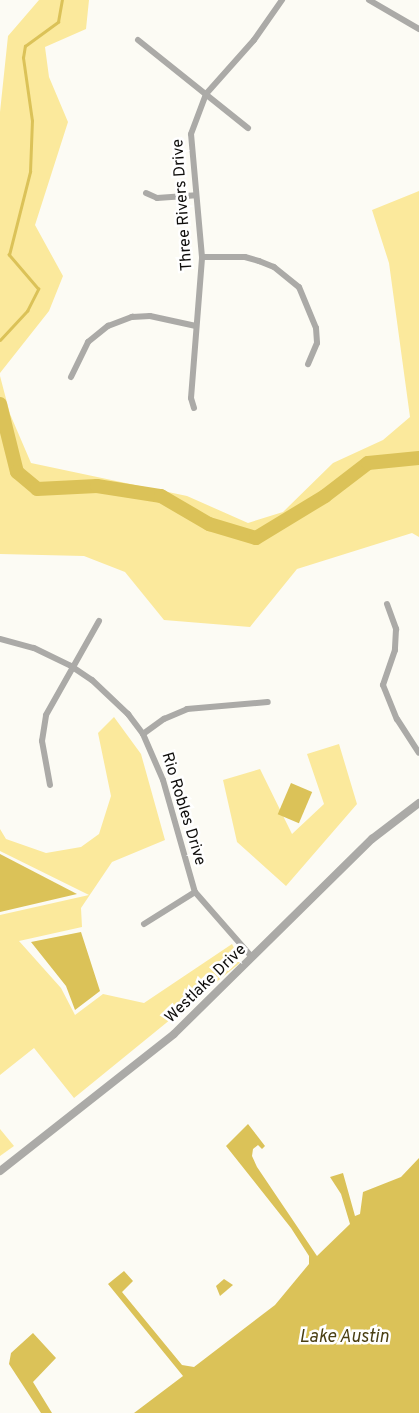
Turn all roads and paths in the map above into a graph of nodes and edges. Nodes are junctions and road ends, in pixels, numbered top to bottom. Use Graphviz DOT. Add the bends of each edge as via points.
graph roads {
  1 [pos="282,0"];
  2 [pos="369,0"];
  3 [pos="382,3"];
  4 [pos="419,29"];
  5 [pos="138,40"];
  6 [pos="206,94"];
  7 [pos="248,128"];
  8 [pos="146,193"];
  9 [pos="196,195"];
  10 [pos="202,258"];
  11 [pos="196,326"];
  12 [pos="308,364"];
  13 [pos="71,377"];
  14 [pos="194,408"];
  15 [pos="387,604"];
  16 [pos="99,621"];
  17 [pos="0,639"];
  18 [pos="72,666"];
  19 [pos="268,702"];
  20 [pos="143,734"];
  21 [pos="419,753"];
  22 [pos="50,785"];
  23 [pos="419,803"];
  24 [pos="195,892"];
  25 [pos="144,924"];
  26 [pos="252,957"];
  27 [pos="0,1171"];
  1 -- 6 [label="street, Three Rivers Drive" via="254,40"];
  2 -- 3 [label="street"];
  3 -- 4 [label="street"];
  5 -- 6 [label="street"];
  6 -- 7 [label="street"];
  6 -- 9 [label="street, Three Rivers Drive" via="191,134"];
  8 -- 9 [label="street" via="157,198"];
  9 -- 10 [label="street, Three Rivers Drive"];
  10 -- 11 [label="street, Three Rivers Drive"];
  10 -- 12 [label="street" via="244,257 260,261 274,267 300,287 316,328 317,343"];
  11 -- 13 [label="street" via="150,316 132,317 108,326 88,342"];
  11 -- 14 [label="street, Three Rivers Drive" via="191,398"];
  15 -- 21 [label="street" via="396,629 395,650 383,685 397,718"];
  16 -- 18 [label="street"];
  17 -- 18 [label="street, Rio Robles Drive" via="34,648"];
  18 -- 20 [label="street, Rio Robles Drive" via="111,696"];
  18 -- 22 [label="street" via="51,700 43,728 43,754"];
  19 -- 20 [label="street" via="187,709 164,719"];
  20 -- 24 [label="street, Rio Robles Drive" via="164,780"];
  23 -- 26 [label="street, Westlake Drive" via="372,839"];
  24 -- 25 [label="street"];
  24 -- 26 [label="street, Rio Robles Drive"];
  26 -- 27 [label="street, Westlake Drive" via="174,1034"];
}
